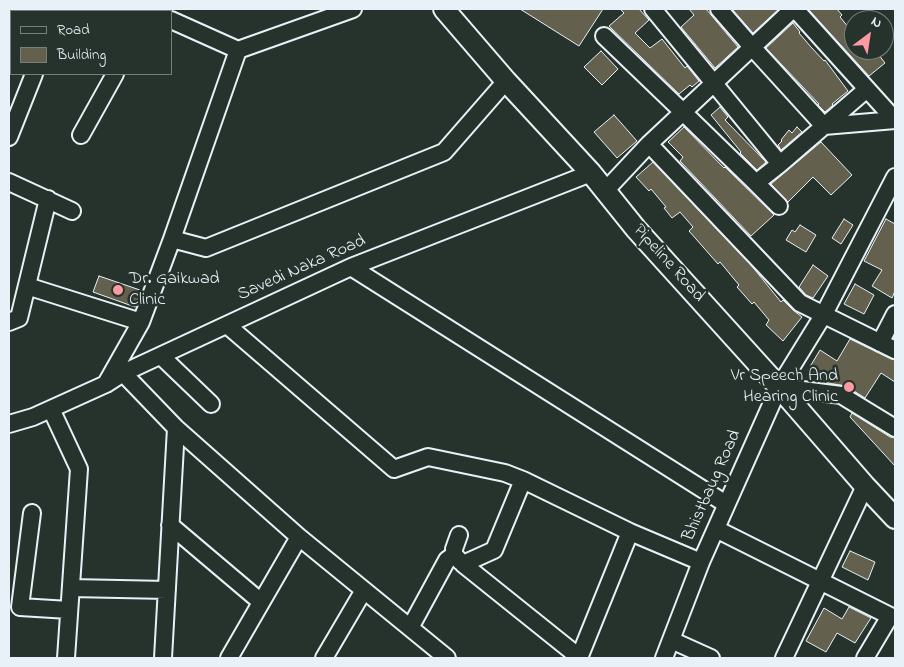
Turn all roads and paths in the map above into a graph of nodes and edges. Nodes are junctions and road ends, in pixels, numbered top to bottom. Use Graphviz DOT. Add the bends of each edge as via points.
graph roads {
  1 [pos="147,9"];
  2 [pos="353,9"];
  3 [pos="444,9"];
  4 [pos="653,9"];
  5 [pos="719,9"];
  6 [pos="794,9"];
  7 [pos="155,10"];
  8 [pos="172,20"];
  9 [pos="604,36"];
  10 [pos="752,47"];
  11 [pos="238,50"];
  12 [pos="34,75"];
  13 [pos="114,75"];
  14 [pos="506,81"];
  15 [pos="714,83"];
  16 [pos="867,89"];
  17 [pos="683,112"];
  18 [pos="895,120"];
  19 [pos="824,126"];
  20 [pos="81,135"];
  21 [pos="9,137"];
  22 [pos="649,144"];
  23 [pos="780,164"];
  24 [pos="590,174"];
  25 [pos="895,177"];
  26 [pos="9,182"];
  27 [pos="756,183"];
  28 [pos="605,191"];
  29 [pos="48,199"];
  30 [pos="779,206"];
  31 [pos="72,211"];
  32 [pos="172,239"];
  33 [pos="351,267"];
  34 [pos="27,286"];
  35 [pos="824,314"];
  36 [pos="895,314"];
  37 [pos="9,322"];
  38 [pos="141,322"];
  39 [pos="227,325"];
  40 [pos="880,343"];
  41 [pos="895,350"];
  42 [pos="161,356"];
  43 [pos="124,373"];
  44 [pos="106,384"];
  45 [pos="779,387"];
  46 [pos="211,404"];
  47 [pos="51,409"];
  48 [pos="9,424"];
  49 [pos="176,428"];
  50 [pos="895,428"];
  51 [pos="523,480"];
  52 [pos="865,486"];
  53 [pos="726,504"];
  54 [pos="32,513"];
  55 [pos="895,518"];
  56 [pos="170,525"];
  57 [pos="716,529"];
  58 [pos="630,532"];
  59 [pos="460,535"];
  60 [pos="299,537"];
  61 [pos="458,559"];
  62 [pos="700,562"];
  63 [pos="821,581"];
  64 [pos="70,588"];
  65 [pos="167,590"];
  66 [pos="364,590"];
  67 [pos="261,602"];
  68 [pos="69,610"];
  69 [pos="410,628"];
  70 [pos="671,640"];
  71 [pos="579,657"];
  72 [pos="66,658"];
  73 [pos="163,658"];
  74 [pos="229,658"];
  75 [pos="324,658"];
  76 [pos="447,658"];
  77 [pos="664,658"];
  78 [pos="711,658"];
  79 [pos="784,658"];
  80 [pos="865,658"];
  1 -- 7 [label="street"];
  2 -- 11 [label="street"];
  3 -- 14 [label="main road, Pipeline Road"];
  4 -- 15 [label="street"];
  5 -- 10 [label="street"];
  6 -- 10 [label="street"];
  6 -- 16 [label="street"];
  8 -- 11 [label="street"];
  9 -- 17 [label="street"];
  10 -- 15 [label="street"];
  10 -- 19 [label="street"];
  11 -- 32 [label="street"];
  12 -- 21 [label="street"];
  13 -- 20 [label="street"];
  14 -- 24 [label="main road, Pipeline Road"];
  14 -- 32 [label="street" via="444,152 206,248"];
  15 -- 17 [label="street"];
  15 -- 23 [label="street"];
  16 -- 18 [label="street"];
  16 -- 19 [label="street"];
  17 -- 22 [label="street"];
  17 -- 27 [label="street"];
  18 -- 19 [label="street"];
  19 -- 23 [label="street"];
  22 -- 28 [label="street"];
  22 -- 35 [label="street" via="800,303"];
  23 -- 27 [label="street"];
  24 -- 28 [label="main road, Pipeline Road"];
  24 -- 33 [label="street, Savedi Naka Road"];
  25 -- 35 [label="street, Bhistbaug Road"];
  26 -- 29 [label="street"];
  27 -- 30 [label="street"];
  28 -- 45 [label="main road, Pipeline Road"];
  29 -- 31 [label="street"];
  29 -- 34 [label="street"];
  32 -- 38 [label="street"];
  33 -- 39 [label="street, Savedi Naka Road"];
  33 -- 53 [label="street"];
  34 -- 37 [label="street" via="20,318"];
  34 -- 38 [label="street"];
  35 -- 40 [label="street"];
  35 -- 45 [label="street, Bhistbaug Road"];
  36 -- 40 [label="street"];
  38 -- 44 [label="street"];
  39 -- 42 [label="street, Savedi Naka Road"];
  39 -- 51 [label="street" via="394,469 428,457 505,473"];
  40 -- 41 [label="street"];
  42 -- 43 [label="street, Savedi Naka Road"];
  42 -- 46 [label="street"];
  43 -- 44 [label="street, Savedi Naka Road"];
  43 -- 49 [label="street"];
  44 -- 47 [label="street, Savedi Naka Road"];
  45 -- 50 [label="street" via="842,396"];
  45 -- 52 [label="main road, Pipeline Road"];
  45 -- 53 [label="street, Bhistbaug Road"];
  47 -- 48 [label="street, Savedi Naka Road"];
  47 -- 64 [label="street" via="79,469"];
  49 -- 56 [label="street"];
  49 -- 60 [label="street"];
  51 -- 58 [label="street"];
  51 -- 61 [label="street" via="494,550"];
  52 -- 55 [label="main road, Pipeline Road"];
  52 -- 63 [label="street"];
  53 -- 57 [label="street, Bhistbaug Road"];
  54 -- 68 [label="street" via="20,607"];
  56 -- 65 [label="street"];
  56 -- 67 [label="street"];
  57 -- 62 [label="street, Bhistbaug Road"];
  57 -- 63 [label="street"];
  58 -- 62 [label="street"];
  58 -- 71 [label="street"];
  59 -- 61 [label="street" via="454,549"];
  60 -- 66 [label="street"];
  60 -- 67 [label="street"];
  61 -- 69 [label="street" via="447,560"];
  61 -- 71 [label="street"];
  62 -- 70 [label="street, Bhistbaug Road"];
  63 -- 79 [label="street"];
  63 -- 80 [label="street" via="890,616"];
  64 -- 65 [label="street"];
  64 -- 68 [label="street"];
  65 -- 73 [label="street"];
  66 -- 69 [label="street"];
  66 -- 75 [label="street"];
  67 -- 74 [label="street"];
  68 -- 72 [label="street"];
  69 -- 76 [label="street"];
  70 -- 77 [label="street, Bhistbaug Road"];
  70 -- 78 [label="street"];
}
